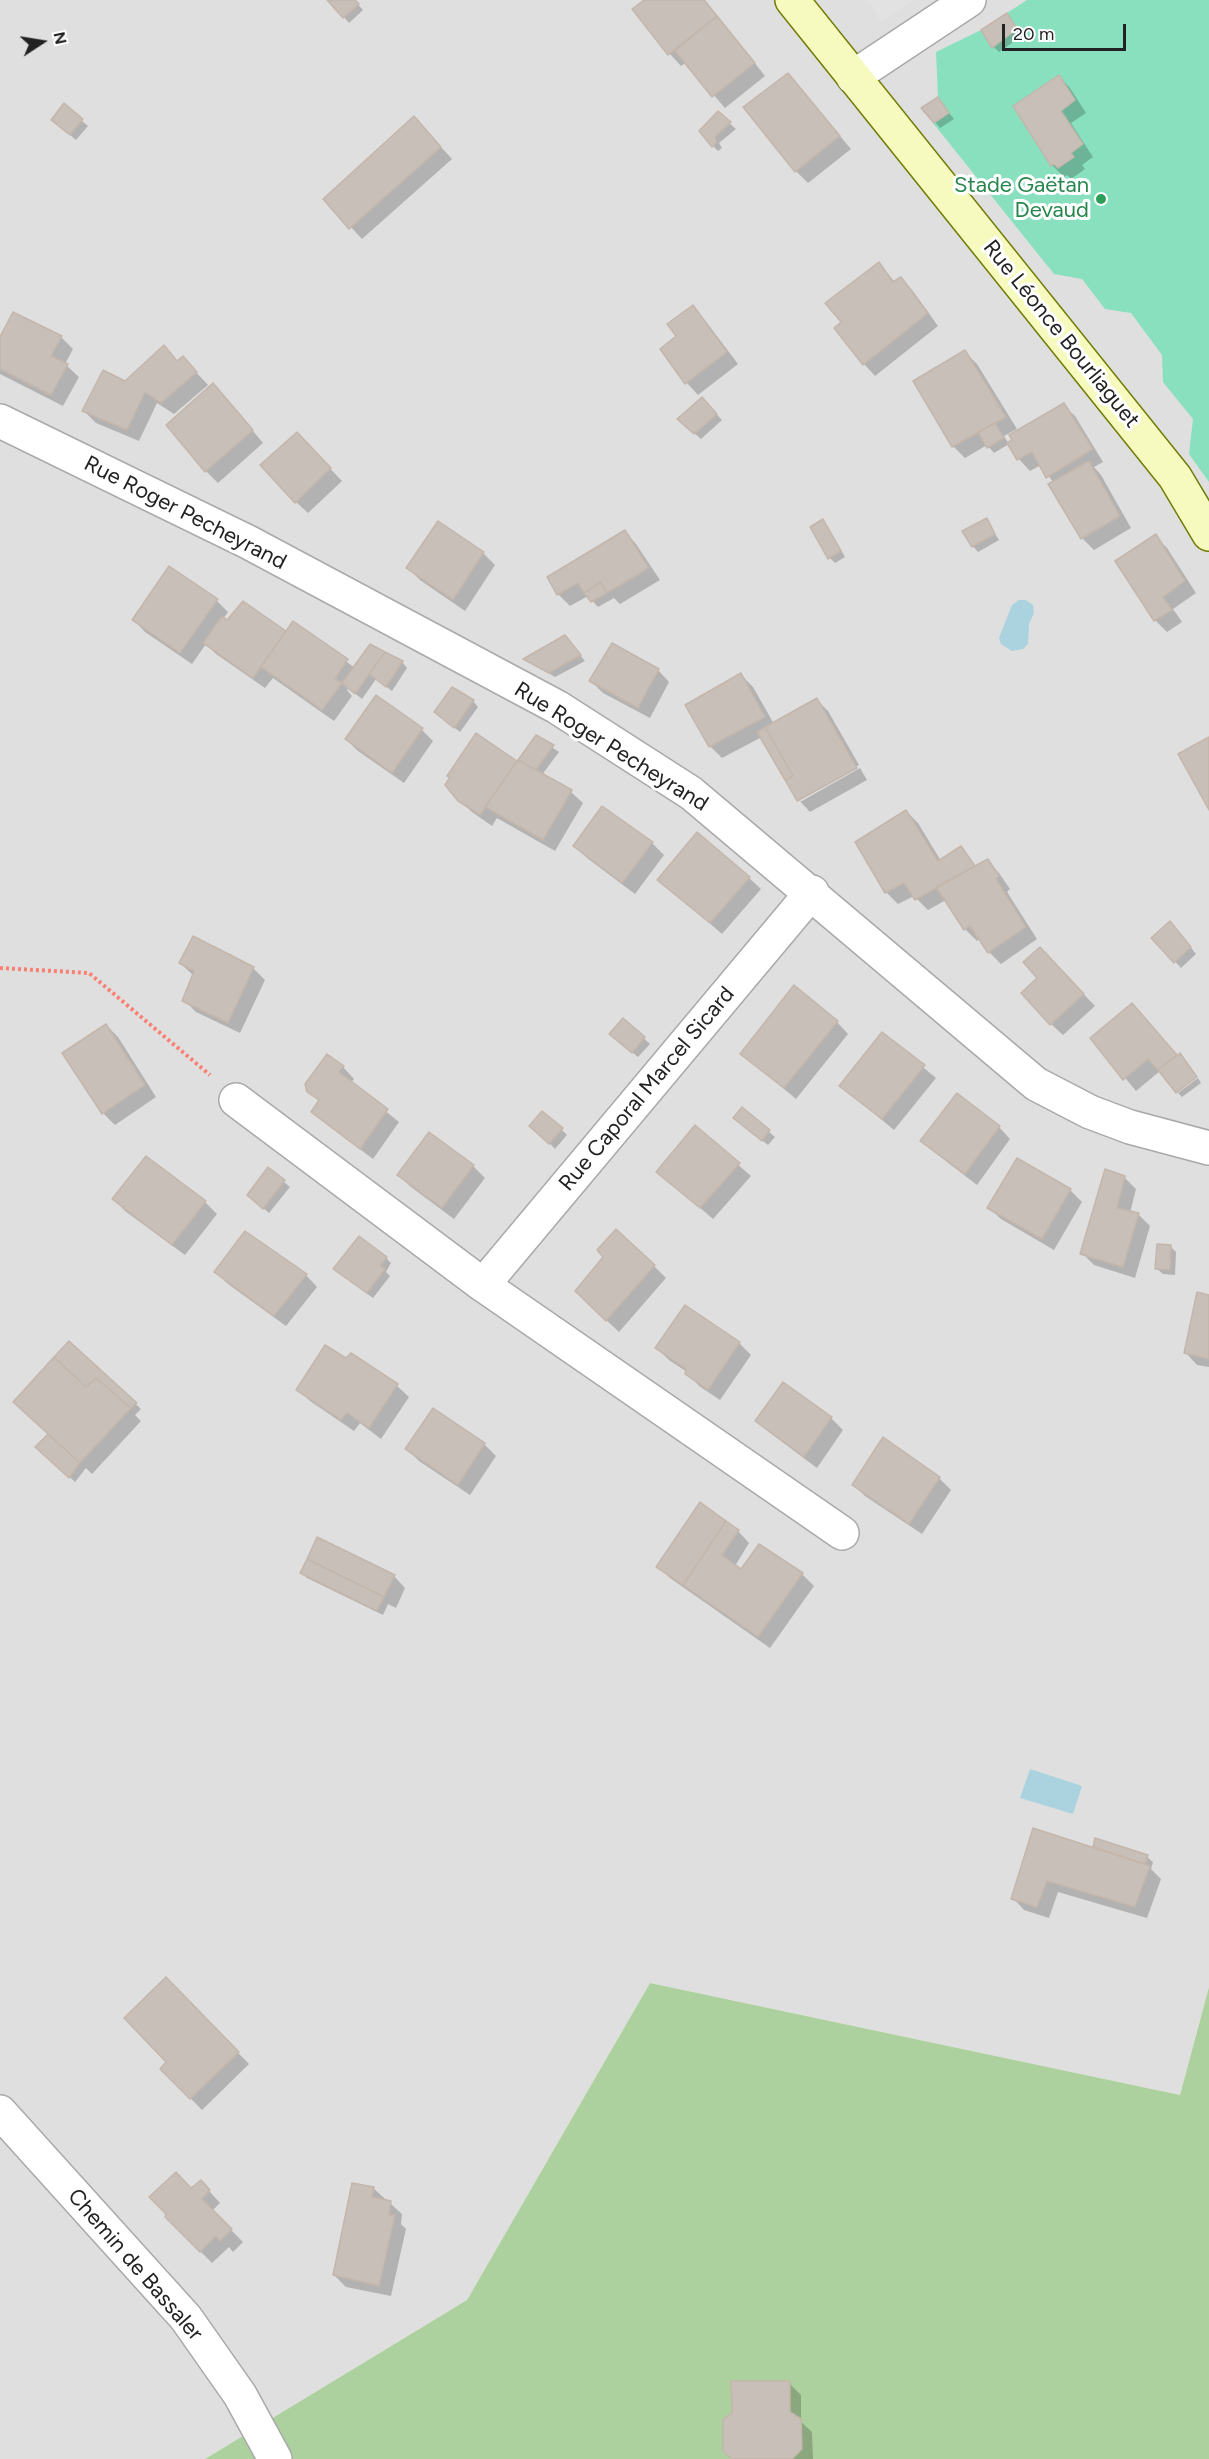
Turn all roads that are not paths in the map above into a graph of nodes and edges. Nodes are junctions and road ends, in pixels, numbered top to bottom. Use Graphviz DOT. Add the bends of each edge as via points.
graph roads {
  1 [pos="792,0"];
  2 [pos="969,0"];
  3 [pos="853,77"];
  4 [pos="0,421"];
  5 [pos="1209,534"];
  6 [pos="812,892"];
  7 [pos="236,1100"];
  8 [pos="1209,1148"];
  9 [pos="483,1286"];
  10 [pos="842,1533"];
  11 [pos="0,2112"];
  12 [pos="275,2459"];
  1 -- 3 [label="main road, Rue Léonce Bourliaguet"];
  2 -- 3 [label="street"];
  3 -- 5 [label="main road, Rue Léonce Bourliaguet" via="1175,477"];
  4 -- 6 [label="street, Rue Roger Pecheyrand" via="248,543 557,707 692,793"];
  6 -- 8 [label="street, Rue Roger Pecheyrand" via="1036,1084 1130,1127"];
  6 -- 9 [label="street, Rue Caporal Marcel Sicard"];
  7 -- 9 [label="street"];
  9 -- 10 [label="street"];
  11 -- 12 [label="street, Chemin de Bassaler" via="186,2318 240,2395"];
}
